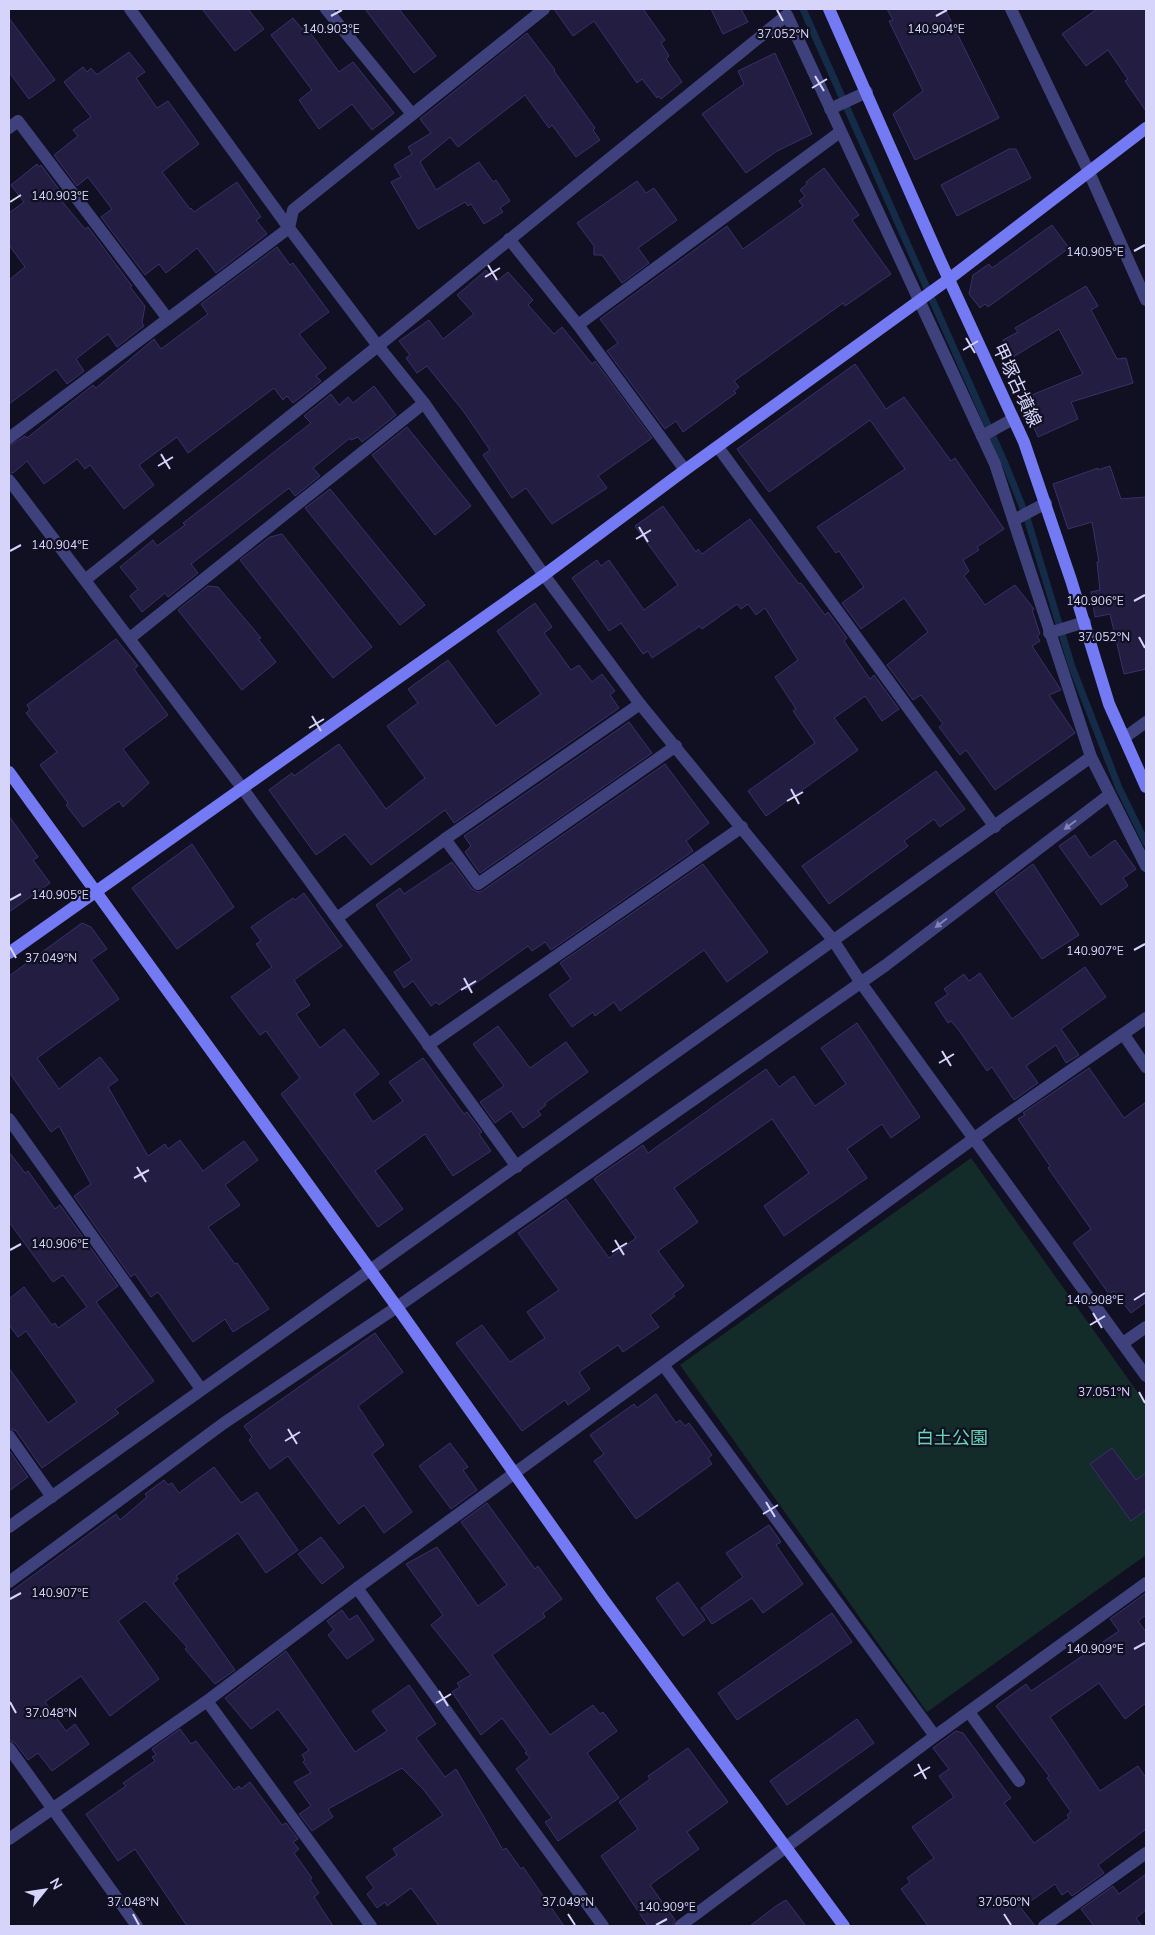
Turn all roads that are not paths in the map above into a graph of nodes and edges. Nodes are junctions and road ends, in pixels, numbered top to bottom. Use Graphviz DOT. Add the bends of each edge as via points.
graph roads {
  1 [pos="130,9"];
  2 [pos="326,9"];
  3 [pos="544,9"];
  4 [pos="829,9"];
  5 [pos="1011,9"];
  6 [pos="867,92"];
  7 [pos="841,104"];
  8 [pos="412,114"];
  9 [pos="9,128"];
  10 [pos="1146,128"];
  11 [pos="840,132"];
  12 [pos="1088,170"];
  13 [pos="289,228"];
  14 [pos="510,239"];
  15 [pos="944,282"];
  16 [pos="921,298"];
  17 [pos="1146,300"];
  18 [pos="168,319"];
  19 [pos="578,325"];
  20 [pos="378,346"];
  21 [pos="424,403"];
  22 [pos="1013,420"];
  23 [pos="982,436"];
  24 [pos="9,438"];
  25 [pos="718,447"];
  26 [pos="685,470"];
  27 [pos="9,480"];
  28 [pos="1046,503"];
  29 [pos="1014,520"];
  30 [pos="544,575"];
  31 [pos="85,580"];
  32 [pos="1085,622"];
  33 [pos="1049,633"];
  34 [pos="130,638"];
  35 [pos="640,704"];
  36 [pos="1146,722"];
  37 [pos="1124,738"];
  38 [pos="676,746"];
  39 [pos="1091,757"];
  40 [pos="1143,770"];
  41 [pos="9,772"];
  42 [pos="1146,787"];
  43 [pos="243,789"];
  44 [pos="1109,795"];
  45 [pos="742,827"];
  46 [pos="995,827"];
  47 [pos="445,839"];
  48 [pos="1146,866"];
  49 [pos="96,892"];
  50 [pos="337,918"];
  51 [pos="833,940"];
  52 [pos="9,953"];
  53 [pos="861,983"];
  54 [pos="1146,1018"];
  55 [pos="1124,1035"];
  56 [pos="428,1045"];
  57 [pos="1146,1066"];
  58 [pos="9,1119"];
  59 [pos="975,1139"];
  60 [pos="517,1168"];
  61 [pos="371,1271"];
  62 [pos="397,1307"];
  63 [pos="1146,1326"];
  64 [pos="1123,1343"];
  65 [pos="664,1366"];
  66 [pos="1146,1376"];
  67 [pos="201,1390"];
  68 [pos="9,1436"];
  69 [pos="515,1475"];
  70 [pos="52,1497"];
  71 [pos="9,1527"];
  72 [pos="9,1582"];
  73 [pos="1146,1583"];
  74 [pos="358,1588"];
  75 [pos="207,1701"];
  76 [pos="969,1712"];
  77 [pos="935,1736"];
  78 [pos="9,1748"];
  79 [pos="1019,1781"];
  80 [pos="54,1810"];
  81 [pos="9,1839"];
  82 [pos="786,1848"];
  83 [pos="1146,1853"];
  84 [pos="137,1926"];
  85 [pos="371,1926"];
  86 [pos="603,1926"];
  87 [pos="680,1926"];
  88 [pos="844,1926"];
  89 [pos="1044,1926"];
  1 -- 13 [label="street"];
  2 -- 8 [label="street"];
  3 -- 8 [label="street"];
  4 -- 6 [label="street, 甲塚古墳線"];
  5 -- 12 [label="street"];
  6 -- 7 [label="street"];
  6 -- 15 [label="street, 甲塚古墳線"];
  7 -- 11 [label="street"];
  7 -- 14 [label="street" via="787,15"];
  8 -- 13 [label="street" via="293,210"];
  9 -- 18 [label="street" via="18,121"];
  10 -- 12 [label="street"];
  11 -- 16 [label="street"];
  11 -- 19 [label="street"];
  12 -- 15 [label="street"];
  12 -- 17 [label="street"];
  13 -- 18 [label="street"];
  13 -- 20 [label="street"];
  14 -- 19 [label="street"];
  14 -- 20 [label="street"];
  15 -- 16 [label="street"];
  15 -- 22 [label="street, 甲塚古墳線"];
  16 -- 23 [label="street"];
  16 -- 25 [label="street"];
  18 -- 24 [label="street"];
  19 -- 26 [label="street"];
  20 -- 21 [label="street"];
  20 -- 31 [label="street"];
  21 -- 30 [label="street"];
  21 -- 34 [label="street"];
  22 -- 23 [label="street"];
  22 -- 28 [label="street, 甲塚古墳線"];
  23 -- 29 [label="street"];
  25 -- 26 [label="street"];
  25 -- 46 [label="street"];
  26 -- 30 [label="street"];
  27 -- 31 [label="street"];
  28 -- 29 [label="street"];
  28 -- 32 [label="street, 甲塚古墳線"];
  29 -- 33 [label="street"];
  30 -- 35 [label="street"];
  30 -- 43 [label="street"];
  31 -- 34 [label="street"];
  32 -- 33 [label="street"];
  32 -- 37 [label="street, 甲塚古墳線" via="1109,704"];
  33 -- 39 [label="street"];
  34 -- 43 [label="street"];
  35 -- 38 [label="street"];
  35 -- 47 [label="street"];
  36 -- 37 [label="street"];
  37 -- 40 [label="street, 甲塚古墳線"];
  38 -- 45 [label="street"];
  38 -- 47 [label="street" via="478,884"];
  39 -- 44 [label="street"];
  39 -- 46 [label="street"];
  40 -- 42 [label="street, 甲塚古墳線"];
  41 -- 49 [label="street"];
  43 -- 49 [label="street"];
  43 -- 50 [label="street"];
  44 -- 48 [label="street"];
  44 -- 53 [label="street, one-way"];
  45 -- 51 [label="street"];
  45 -- 56 [label="street"];
  46 -- 51 [label="street"];
  47 -- 50 [label="street"];
  49 -- 52 [label="street"];
  49 -- 61 [label="street"];
  50 -- 56 [label="street"];
  51 -- 53 [label="street"];
  51 -- 60 [label="street"];
  53 -- 59 [label="street"];
  53 -- 62 [label="street"];
  54 -- 55 [label="street"];
  55 -- 57 [label="street"];
  55 -- 59 [label="street"];
  56 -- 60 [label="street"];
  58 -- 67 [label="street"];
  59 -- 64 [label="street"];
  59 -- 65 [label="street"];
  60 -- 61 [label="street"];
  61 -- 62 [label="street"];
  61 -- 67 [label="street"];
  62 -- 69 [label="street"];
  62 -- 72 [label="street" via="224,1423"];
  63 -- 64 [label="street"];
  64 -- 66 [label="street"];
  65 -- 69 [label="street"];
  65 -- 77 [label="street"];
  67 -- 70 [label="street"];
  68 -- 70 [label="street"];
  69 -- 74 [label="street"];
  69 -- 82 [label="street"];
  70 -- 71 [label="street"];
  73 -- 76 [label="street"];
  74 -- 75 [label="street"];
  74 -- 86 [label="street"];
  75 -- 80 [label="street"];
  75 -- 85 [label="street"];
  76 -- 77 [label="street"];
  76 -- 79 [label="street"];
  77 -- 82 [label="street"];
  78 -- 80 [label="street"];
  80 -- 81 [label="street"];
  80 -- 84 [label="street"];
  82 -- 87 [label="street"];
  82 -- 88 [label="street"];
  83 -- 89 [label="street"];
}
